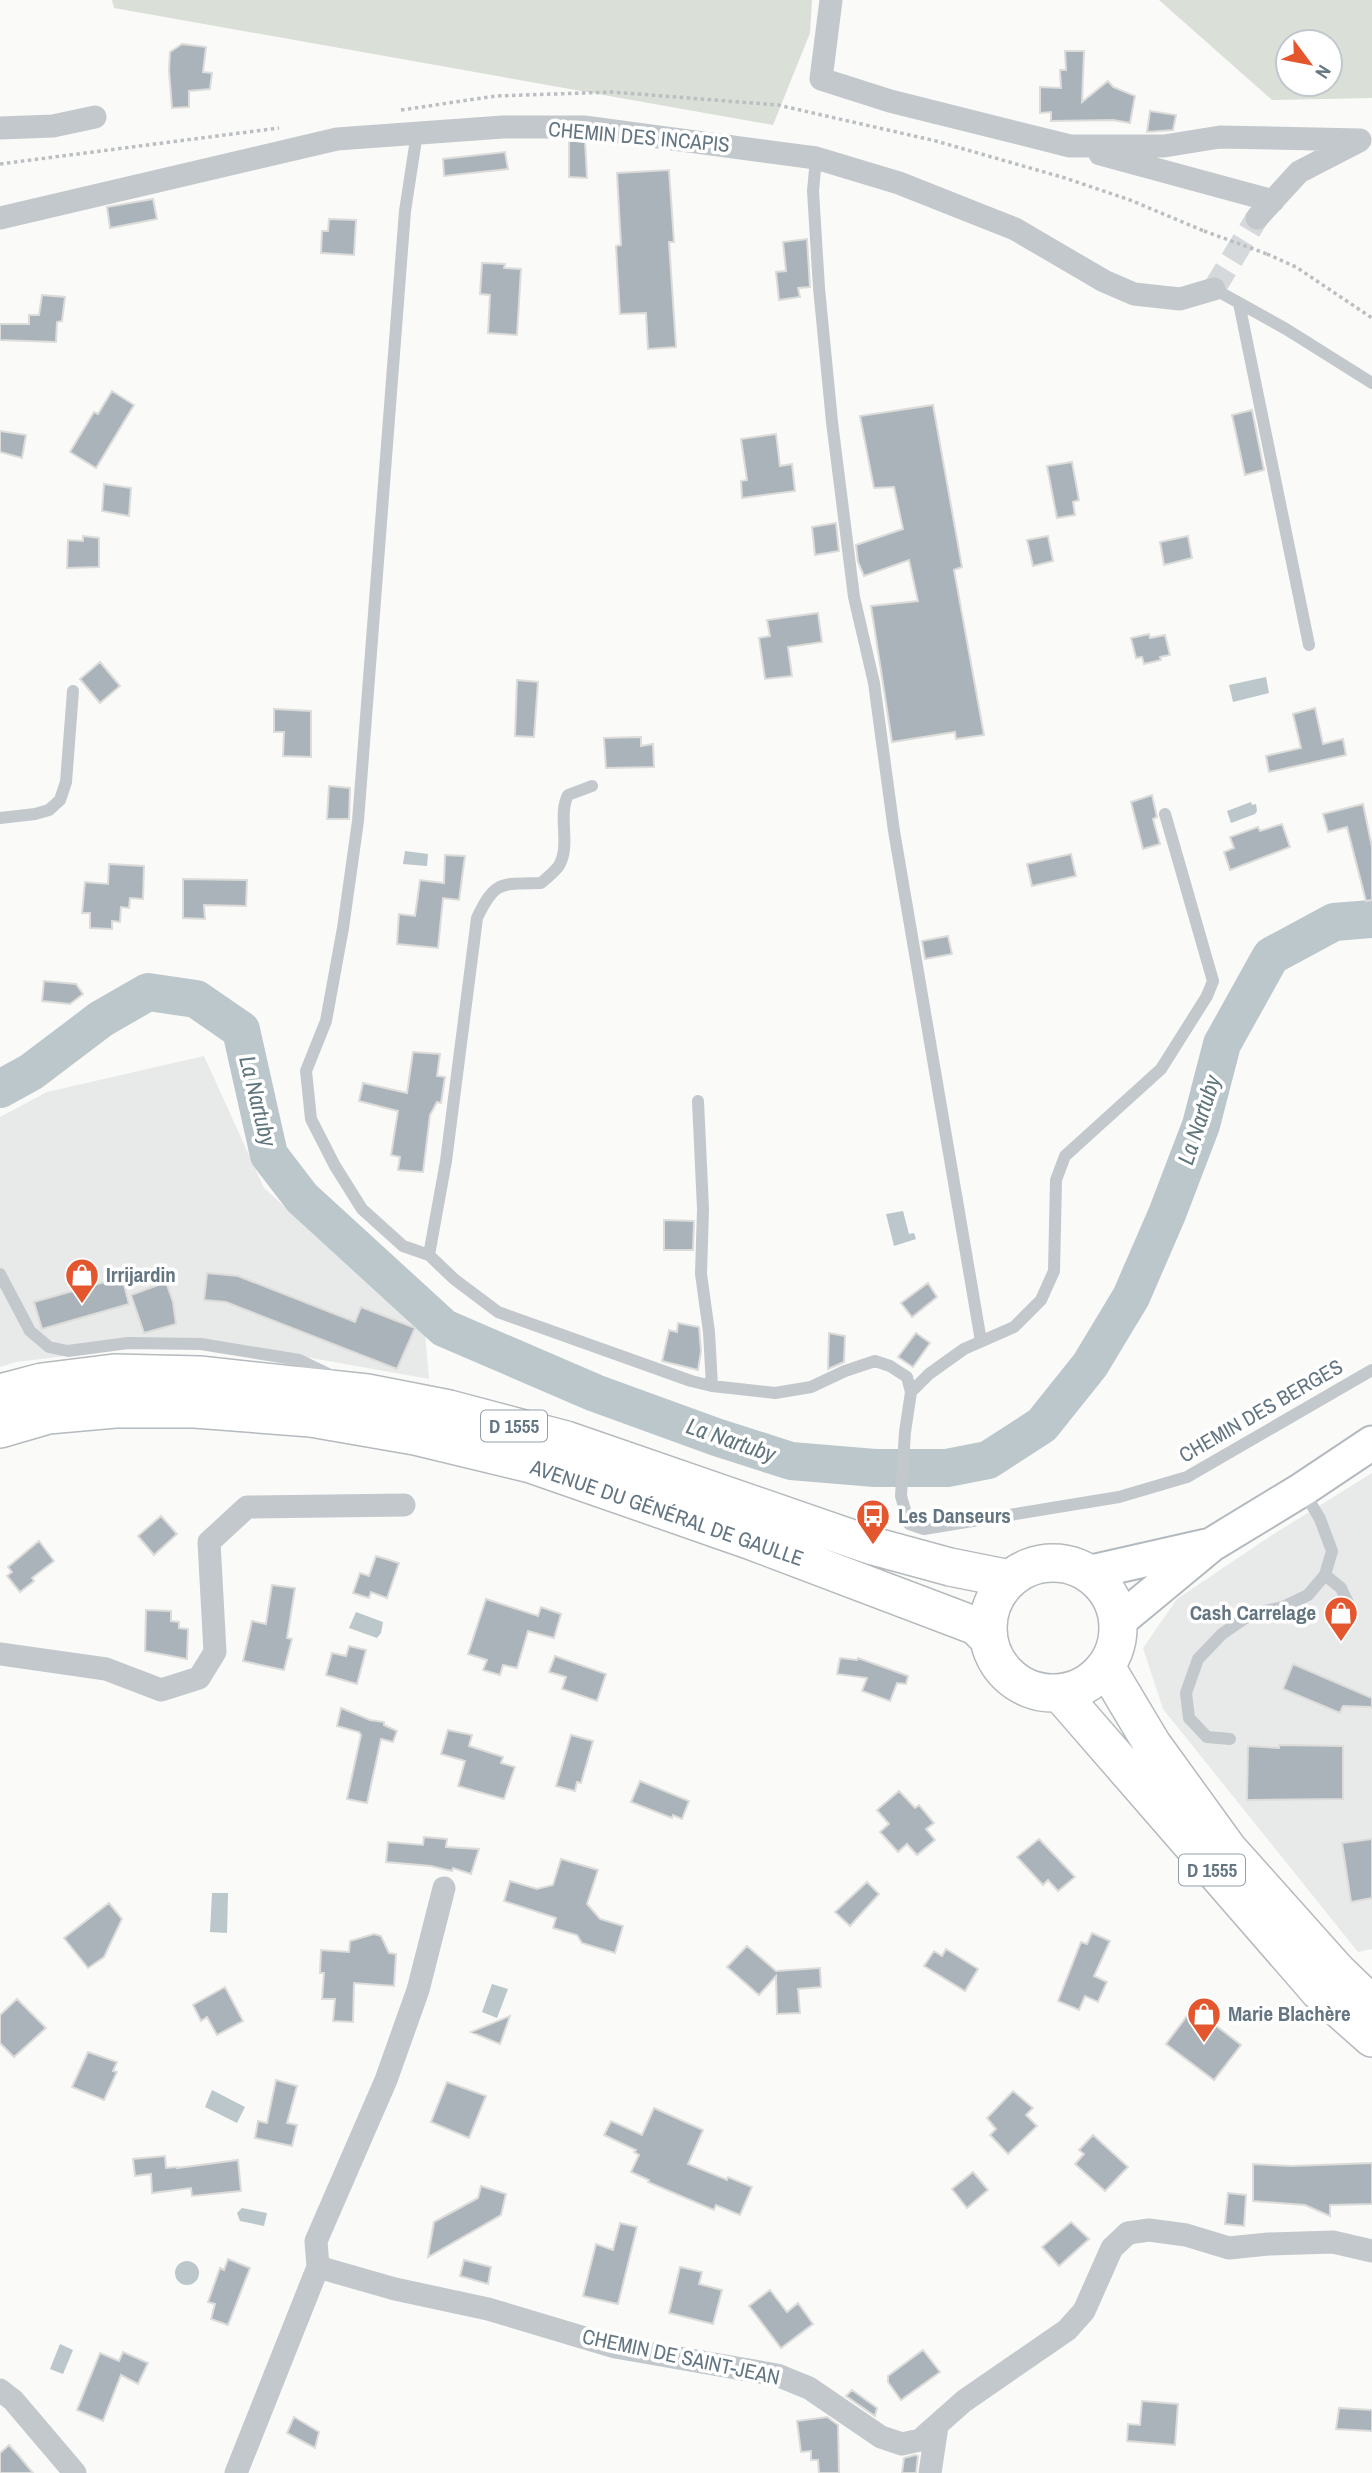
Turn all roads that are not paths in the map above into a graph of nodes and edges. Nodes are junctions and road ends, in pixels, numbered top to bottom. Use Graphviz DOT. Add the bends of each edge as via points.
graph roads {
  1 [pos="831,0"];
  2 [pos="95,117"];
  3 [pos="0,128"];
  4 [pos="417,133"];
  5 [pos="1366,140"];
  6 [pos="1070,146"];
  7 [pos="816,158"];
  8 [pos="1273,201"];
  9 [pos="0,218"];
  10 [pos="1257,218"];
  11 [pos="1214,289"];
  12 [pos="1239,303"];
  13 [pos="1372,383"];
  14 [pos="1309,645"];
  15 [pos="72,691"];
  16 [pos="592,786"];
  17 [pos="1165,814"];
  18 [pos="0,818"];
  19 [pos="698,1101"];
  20 [pos="429,1255"];
  21 [pos="0,1275"];
  22 [pos="981,1341"];
  23 [pos="1372,1370"];
  24 [pos="712,1386"];
  25 [pos="911,1392"];
  26 [pos="0,1393"];
  27 [pos="367,1393"];
  28 [pos="0,1429"];
  29 [pos="1372,1443"];
  30 [pos="1303,1489"];
  31 [pos="404,1505"];
  32 [pos="1211,1545"];
  33 [pos="1087,1573"];
  34 [pos="1325,1574"];
  35 [pos="1010,1579"];
  36 [pos="1348,1603"];
  37 [pos="1118,1622"];
  38 [pos="989,1639"];
  39 [pos="0,1654"];
  40 [pos="1106,1667"];
  41 [pos="1060,1693"];
  42 [pos="1230,1739"];
  43 [pos="444,1888"];
  44 [pos="1372,2005"];
  45 [pos="1372,2038"];
  46 [pos="1372,2251"];
  47 [pos="317,2267"];
  48 [pos="0,2390"];
  49 [pos="937,2426"];
  50 [pos="75,2473"];
  51 [pos="236,2473"];
  52 [pos="930,2473"];
  1 -- 6 [label="street" via="821,79"];
  2 -- 3 [label="street" via="53,126"];
  4 -- 7 [label="street, CHEMIN DES INCAPIS" via="584,127"];
  4 -- 9 [label="street, CHEMIN DES INCAPIS" via="337,139"];
  4 -- 20 [label="lane" via="405,211 358,821 326,1021 306,1071 311,1119 362,1209 403,1246"];
  5 -- 6 [label="street" via="1220,137 1164,146"];
  5 -- 8 [label="street" via="1299,172"];
  6 -- 8 [label="street"];
  7 -- 11 [label="street, CHEMIN DES INCAPIS" via="899,183 1015,229 1133,294 1180,299"];
  7 -- 22 [label="lane" via="813,191 820,288 854,597 874,682 894,831"];
  8 -- 10 [label="street"];
  11 -- 12 [label="lane"];
  12 -- 13 [label="lane"];
  12 -- 14 [label="lane"];
  15 -- 18 [label="lane" via="60,800 49,810"];
  16 -- 20 [label="lane" via="568,795 562,807 564,853 558,867 541,883 505,884 489,894 477,918 446,1161"];
  17 -- 22 [label="lane" via="1213,981 1161,1069 1065,1156 1056,1180 1054,1271 1041,1300 1014,1327"];
  19 -- 24 [label="lane" via="701,1274"];
  20 -- 24 [label="lane" via="498,1312"];
  21 -- 27 [label="lane" via="30,1331 49,1347 68,1351 128,1343 201,1344 299,1360"];
  22 -- 25 [label="lane" via="929,1374"];
  23 -- 25 [label="lane, CHEMIN DES BERGES" via="1187,1477 1119,1497 924,1529 909,1524 901,1496"];
  24 -- 25 [label="lane" via="775,1393 811,1387 876,1361 907,1377"];
  26 -- 27 [label="main road, AVENUE DU GÉNÉRAL DE GAULLE / D 1555" via="42,1382 114,1373 199,1375"];
  27 -- 35 [label="main road, AVENUE DU GÉNÉRAL DE GAULLE / D 1555" via="566,1440 873,1546"];
  28 -- 38 [label="main road, AVENUE DU GÉNÉRAL DE GAULLE / D 1555" via="48,1415 195,1409 311,1419 415,1436 531,1464 749,1540 976,1626"];
  29 -- 30 [label="main road"];
  30 -- 32 [label="main road"];
  30 -- 34 [label="lane" via="1332,1550"];
  31 -- 39 [label="street" via="247,1507 209,1542 215,1652 200,1678 161,1690 106,1668"];
  32 -- 33 [label="main road"];
  32 -- 37 [label="main road"];
  33 -- 35 [label="main road" via="1048,1563"];
  33 -- 37 [label="main road" via="1108,1594"];
  34 -- 36 [label="lane" via="1341,1588"];
  34 -- 42 [label="lane" via="1308,1595 1251,1614 1198,1659 1186,1693 1189,1718 1207,1737"];
  35 -- 38 [label="main road" via="989,1617"];
  37 -- 40 [label="main road"];
  38 -- 41 [label="main road" via="1006,1674 1022,1686"];
  40 -- 41 [label="main road" via="1078,1689"];
  40 -- 44 [label="main road, D 1555" via="1152,1744 1228,1849"];
  41 -- 45 [label="main road, D 1555" via="1319,1991"];
  43 -- 47 [label="street" via="418,1990 386,2080 316,2241"];
  46 -- 49 [label="street, CHEMIN DE SAINT-JEAN" via="1333,2242 1229,2248 1186,2235 1149,2230 1128,2233 1112,2248 1083,2311 1067,2330 1001,2373"];
  47 -- 49 [label="street, CHEMIN DE SAINT-JEAN" via="488,2309 615,2347 777,2375 809,2388 881,2437 902,2444 920,2440"];
  47 -- 51 [label="street"];
  48 -- 50 [label="street"];
  49 -- 52 [label="street"];
}
